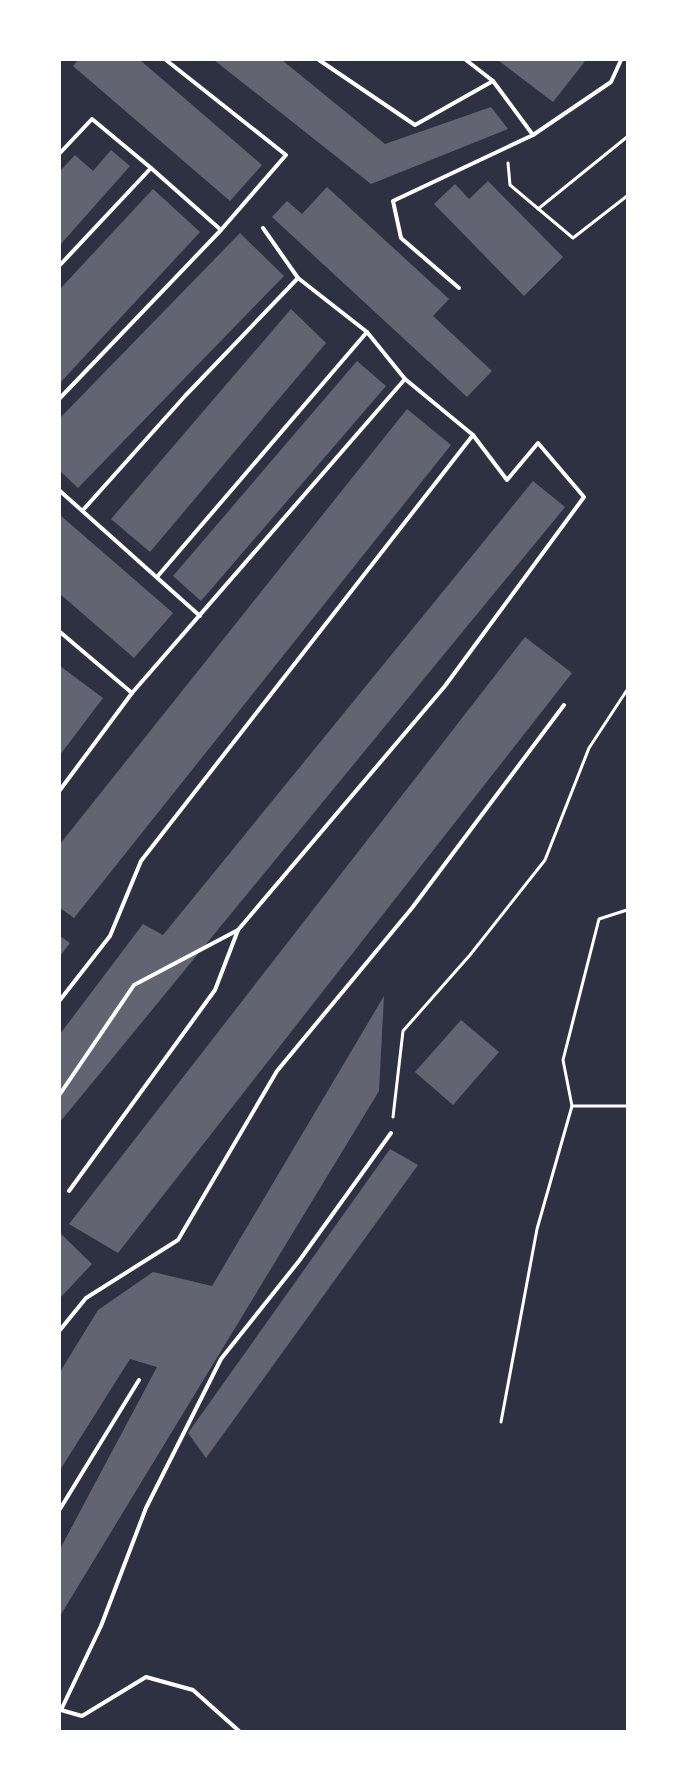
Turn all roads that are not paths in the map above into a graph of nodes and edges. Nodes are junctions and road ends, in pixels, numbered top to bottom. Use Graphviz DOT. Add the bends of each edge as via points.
graph roads {
  1 [pos="166,60"];
  2 [pos="320,60"];
  3 [pos="466,60"];
  4 [pos="620,60"];
  5 [pos="493,81"];
  6 [pos="533,135"];
  7 [pos="60,153"];
  8 [pos="151,168"];
  9 [pos="263,228"];
  10 [pos="221,230"];
  11 [pos="60,264"];
  12 [pos="298,278"];
  13 [pos="458,288"];
  14 [pos="367,332"];
  15 [pos="405,379"];
  16 [pos="60,398"];
  17 [pos="473,435"];
  18 [pos="60,491"];
  19 [pos="83,510"];
  20 [pos="157,577"];
  21 [pos="200,616"];
  22 [pos="60,632"];
  23 [pos="132,693"];
  24 [pos="564,705"];
  25 [pos="60,790"];
  26 [pos="238,930"];
  27 [pos="60,1000"];
  28 [pos="60,1094"];
  29 [pos="391,1133"];
  30 [pos="70,1191"];
  31 [pos="60,1330"];
  32 [pos="139,1380"];
  33 [pos="60,1509"];
  34 [pos="61,1710"];
  35 [pos="239,1731"];
  1 -- 10 [label="lane" via="286,155"];
  2 -- 5 [label="lane" via="415,125"];
  3 -- 5 [label="lane"];
  4 -- 6 [label="lane" via="611,82"];
  5 -- 6 [label="lane"];
  6 -- 13 [label="lane" via="393,201 401,238"];
  7 -- 8 [label="lane" via="92,119"];
  8 -- 10 [label="lane"];
  8 -- 11 [label="lane"];
  9 -- 12 [label="lane"];
  10 -- 16 [label="lane"];
  12 -- 14 [label="lane"];
  12 -- 19 [label="lane" via="185,396"];
  14 -- 15 [label="lane"];
  14 -- 20 [label="lane"];
  15 -- 17 [label="lane"];
  15 -- 21 [label="lane"];
  17 -- 26 [label="lane" via="506,480 538,443 584,497 445,686"];
  17 -- 27 [label="lane" via="141,861 110,936"];
  18 -- 19 [label="lane"];
  19 -- 20 [label="lane"];
  20 -- 21 [label="lane"];
  21 -- 23 [label="lane"];
  22 -- 23 [label="lane"];
  23 -- 25 [label="lane"];
  24 -- 31 [label="lane" via="412,908 277,1071 178,1240 86,1298"];
  26 -- 28 [label="lane" via="134,985"];
  26 -- 30 [label="lane" via="215,990"];
  29 -- 34 [label="lane" via="299,1261 221,1359 146,1508 100,1626"];
  32 -- 33 [label="lane"];
  34 -- 35 [label="lane" via="82,1716 146,1677 193,1690"];
}
